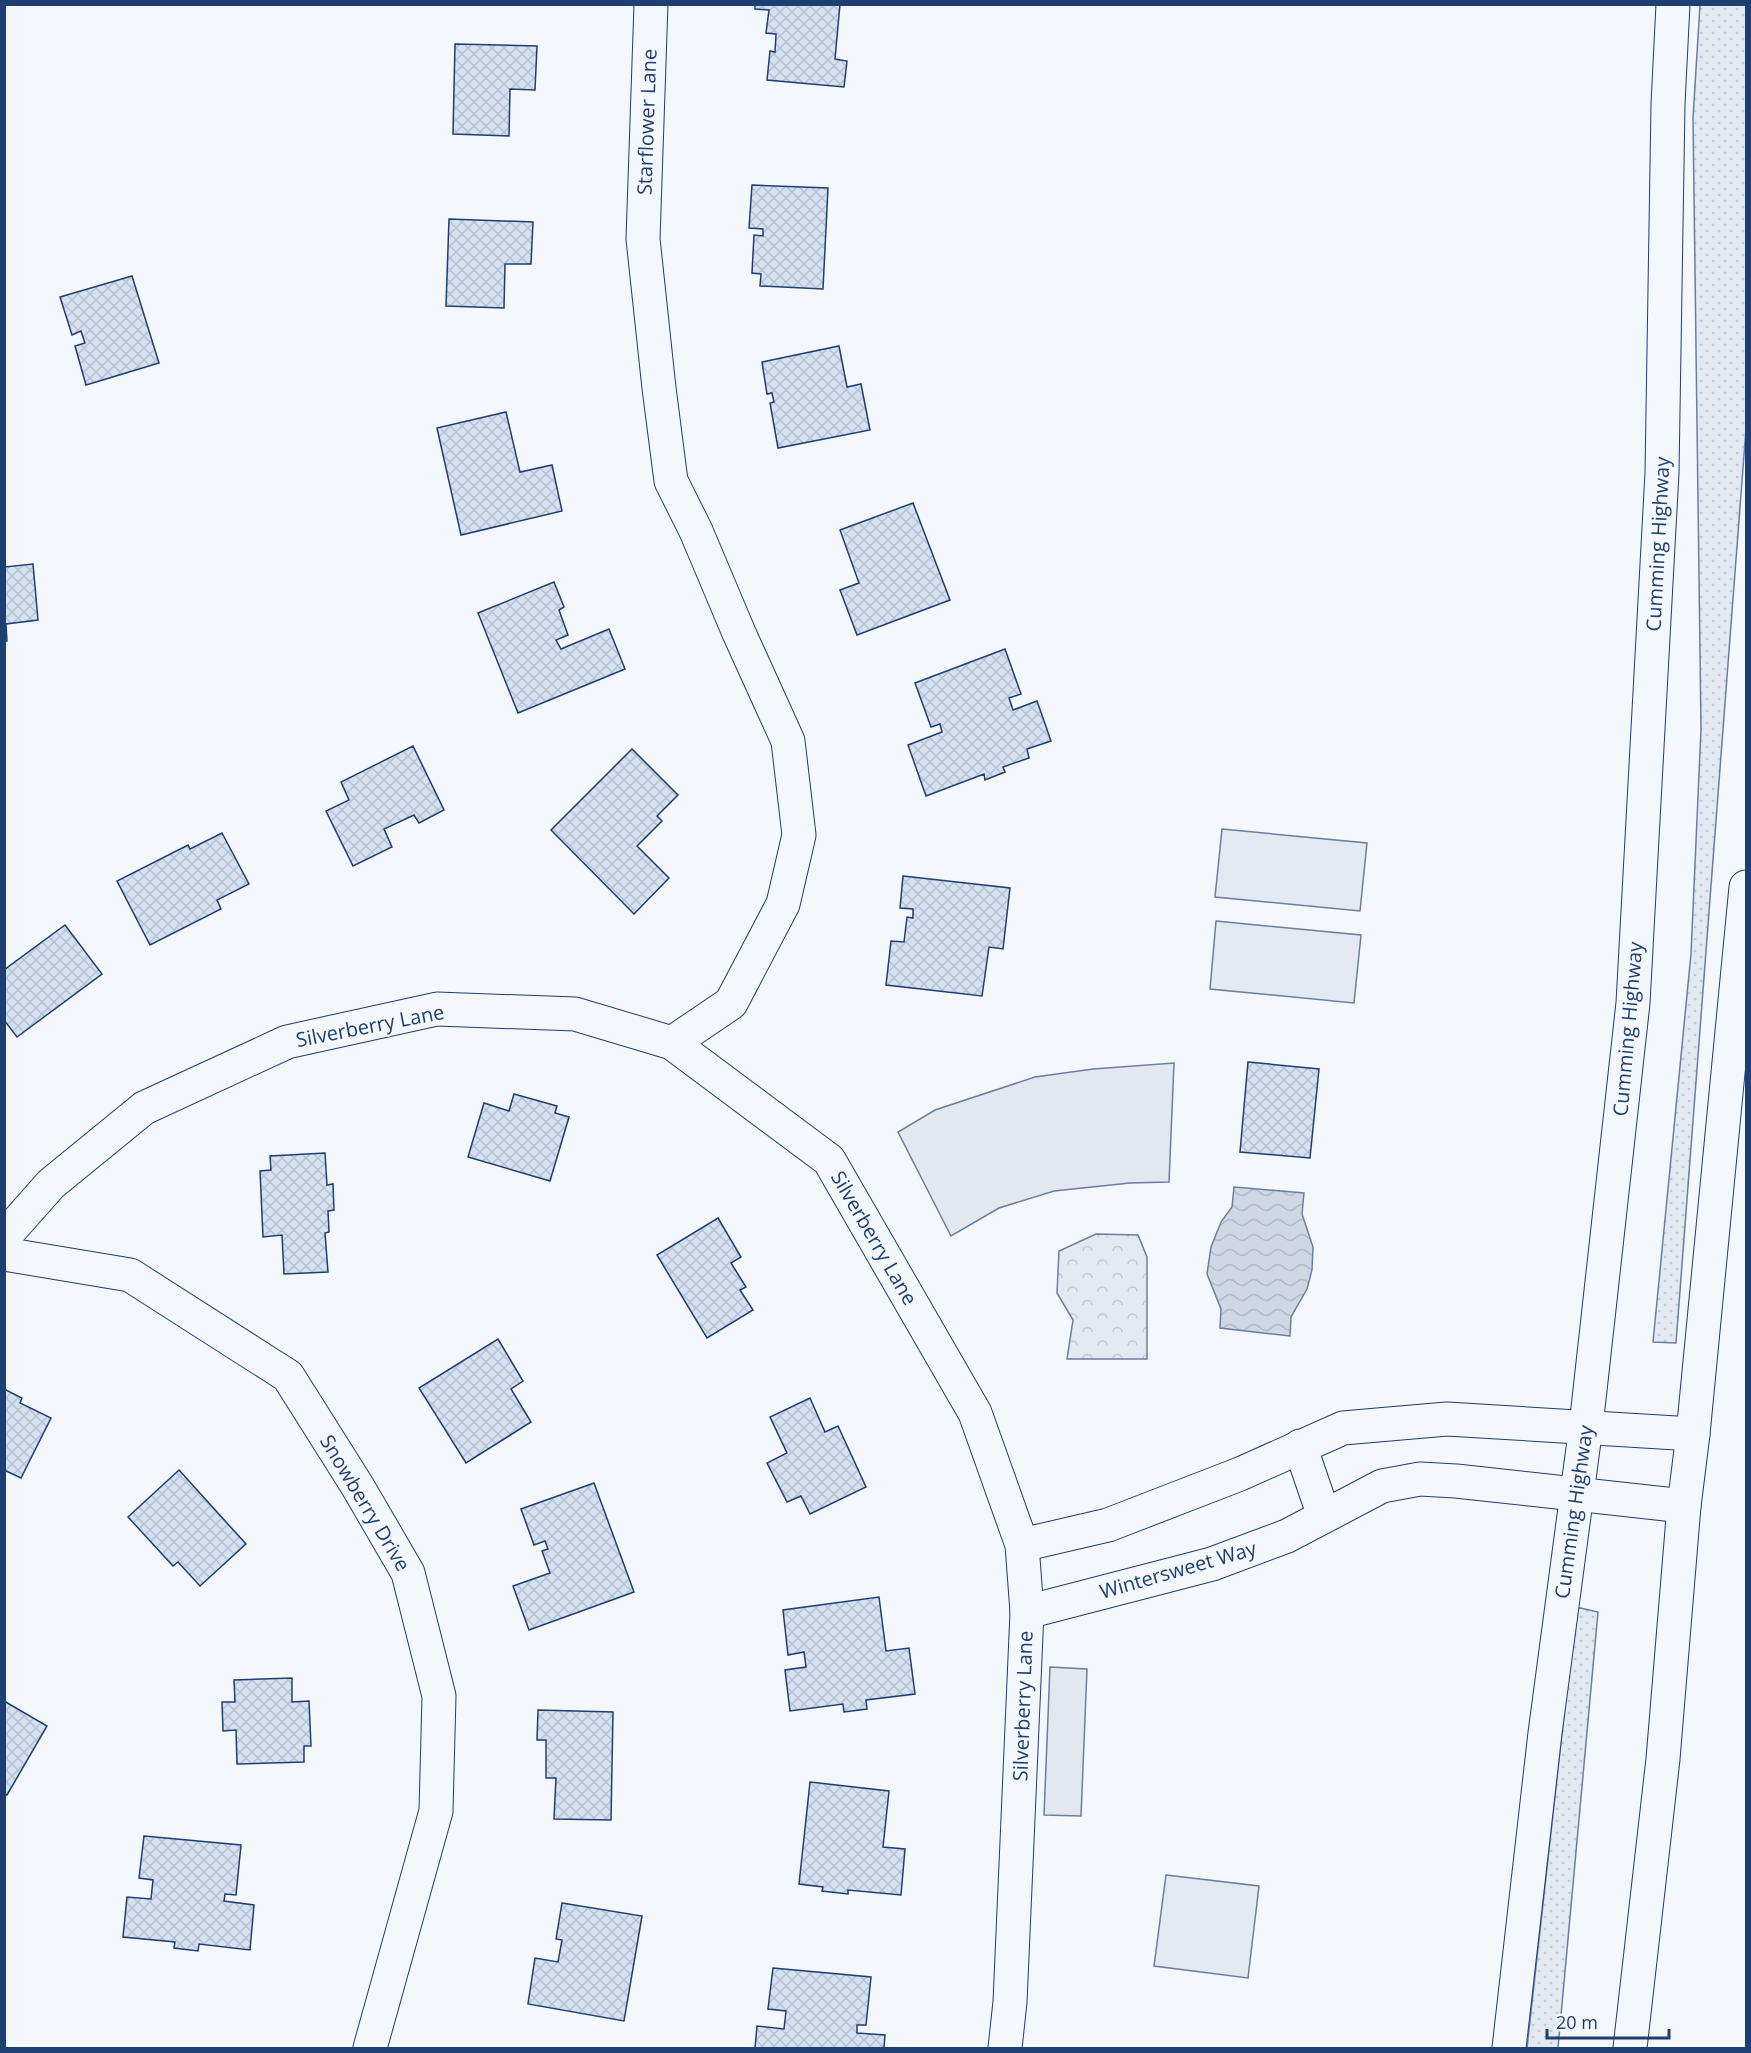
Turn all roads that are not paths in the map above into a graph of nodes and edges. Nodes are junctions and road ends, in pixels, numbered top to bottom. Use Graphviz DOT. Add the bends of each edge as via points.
graph roads {
  1 [pos="651,4"];
  2 [pos="1673,4"];
  3 [pos="1746,887"];
  4 [pos="672,1043"];
  5 [pos="4,1237"];
  6 [pos="4,1254"];
  7 [pos="1586,1426"];
  8 [pos="1693,1434"];
  9 [pos="1300,1446"];
  10 [pos="1576,1494"];
  11 [pos="1684,1506"];
  12 [pos="1324,1516"];
  13 [pos="1022,1545"];
  14 [pos="1027,1612"];
  15 [pos="370,2049"];
  16 [pos="1005,2049"];
  17 [pos="1509,2049"];
  18 [pos="1630,2049"];
  1 -- 4 [label="main road, Starflower Lane" via="643,239 671,481 788,741 799,836 783,904 731,1002"];
  2 -- 7 [label="main road, Cumming Highway" via="1662,473 1633,1004"];
  3 -- 8 [label="main road"];
  4 -- 5 [label="main road, Silverberry Lane" via="575,1014 437,1009 287,1042 144,1108 51,1184"];
  4 -- 13 [label="main road, Silverberry Lane" via="829,1160 975,1413"];
  6 -- 15 [label="main road, Snowberry Drive" via="130,1275 288,1376 408,1573 439,1696 435,1811"];
  7 -- 8 [label="main road"];
  7 -- 9 [label="main road" via="1447,1419 1342,1428"];
  7 -- 10 [label="main road, Cumming Highway"];
  8 -- 11 [label="main road"];
  9 -- 12 [label="main road"];
  9 -- 13 [label="main road" via="1240,1474 1108,1525"];
  10 -- 11 [label="main road, Wintersweet Way"];
  10 -- 12 [label="main road, Wintersweet Way" via="1420,1479 1382,1486"];
  10 -- 17 [label="main road, Cumming Highway"];
  11 -- 18 [label="main road" via="1663,1759"];
  12 -- 14 [label="main road, Wintersweet Way" via="1287,1536 1212,1564"];
  13 -- 14 [label="main road, Silverberry Lane"];
  14 -- 16 [label="main road, Silverberry Lane"];
}
